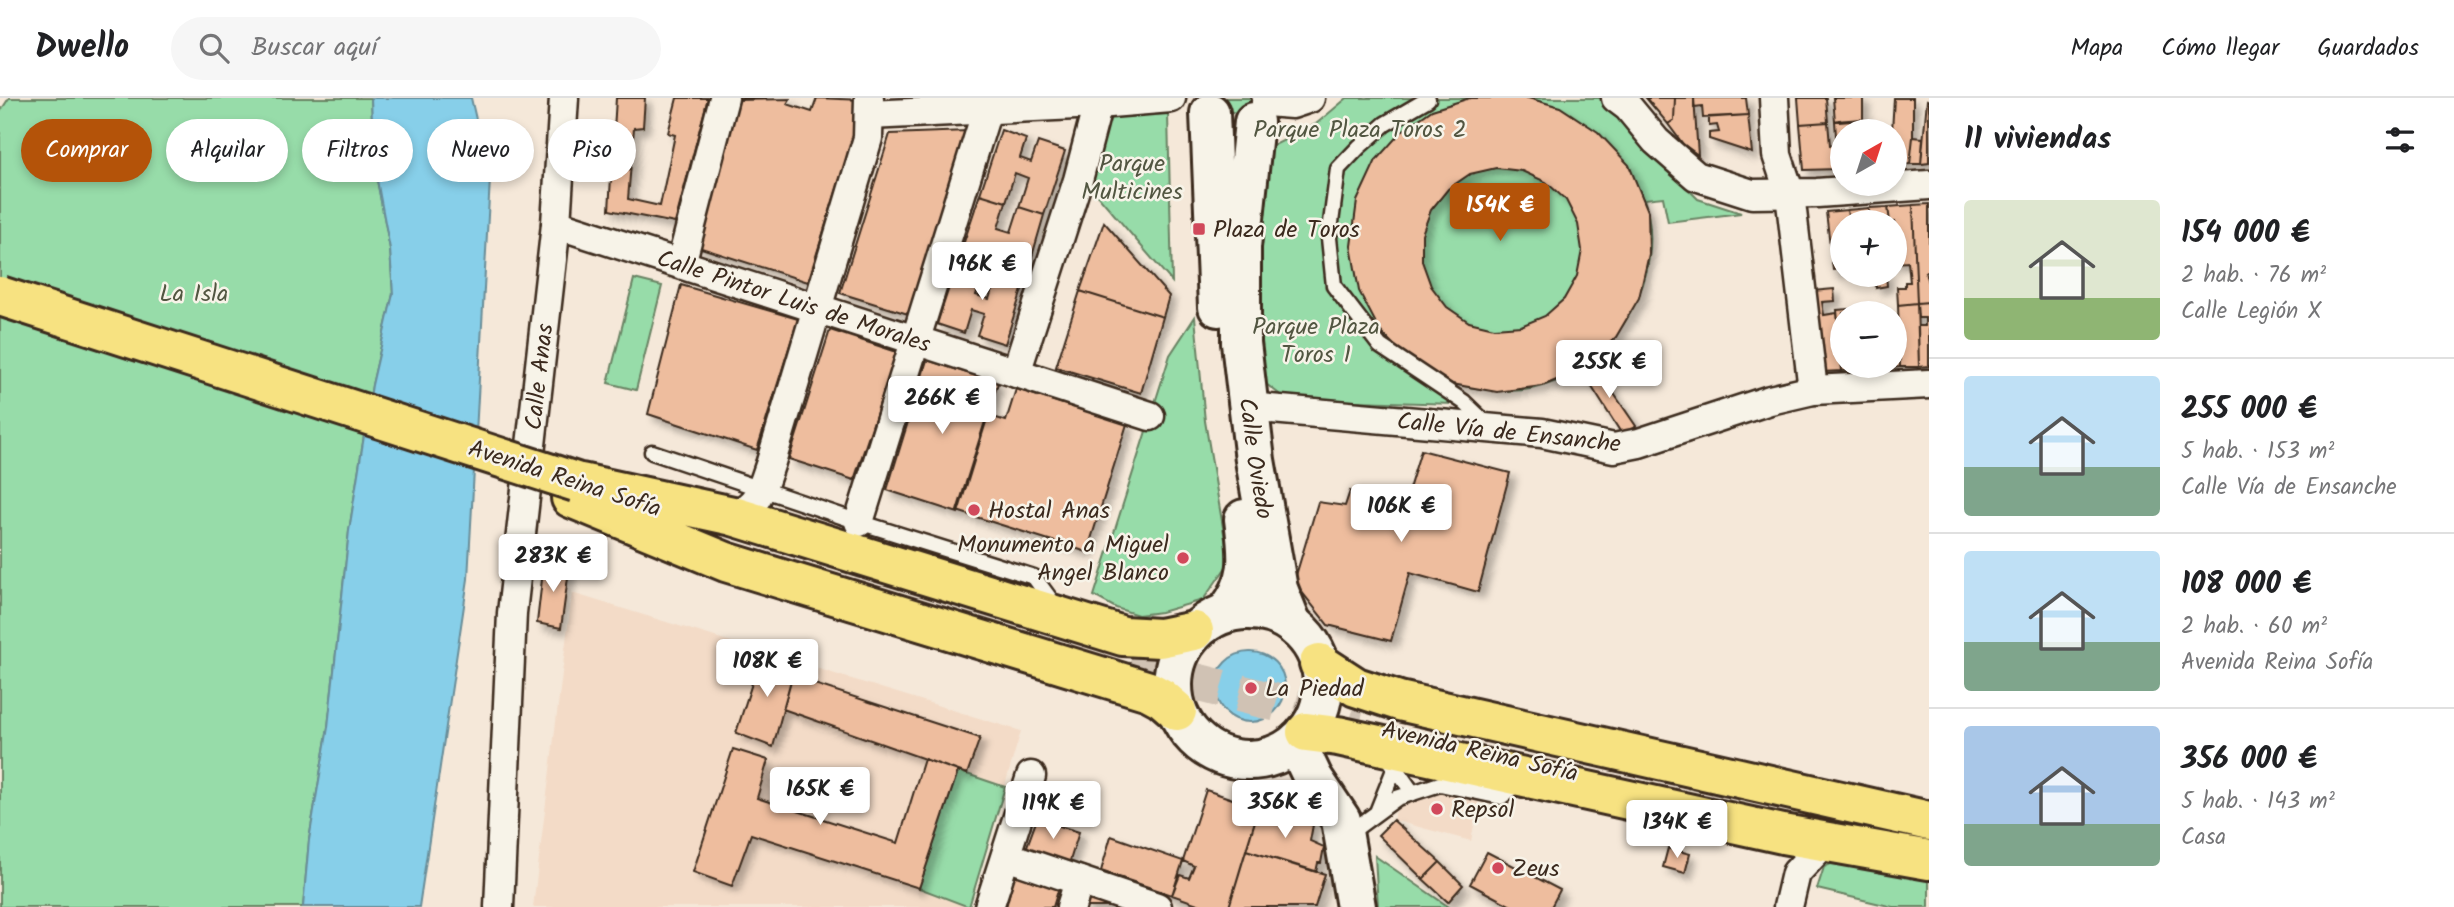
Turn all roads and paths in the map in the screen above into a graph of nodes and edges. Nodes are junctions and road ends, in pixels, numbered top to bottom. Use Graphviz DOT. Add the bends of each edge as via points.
graph roads {
  1 [pos="564,98"];
  2 [pos="724,98"];
  3 [pos="1171,98"];
  4 [pos="1310,98"];
  5 [pos="1616,98"];
  6 [pos="1774,98"];
  7 [pos="1428,99"];
  8 [pos="1098,104"];
  9 [pos="869,106"];
  10 [pos="1208,106"];
  11 [pos="1262,107"];
  12 [pos="987,110"];
  13 [pos="1929,185"];
  14 [pos="1790,194"];
  15 [pos="556,224"];
  16 [pos="681,264"];
  17 [pos="0,296"];
  18 [pos="817,308"];
  19 [pos="0,319"];
  20 [pos="916,340"];
  21 [pos="1016,373"];
  22 [pos="1929,384"];
  23 [pos="1813,390"];
  24 [pos="1248,407"];
  25 [pos="1150,416"];
  26 [pos="1492,429"];
  27 [pos="652,452"];
  28 [pos="762,489"];
  29 [pos="573,490"];
  30 [pos="733,516"];
  31 [pos="859,522"];
  32 [pos="1227,612"];
  33 [pos="1063,617"];
  34 [pos="1292,624"];
  35 [pos="1194,631"];
  36 [pos="1130,660"];
  37 [pos="1320,663"];
  38 [pos="1177,712"];
  39 [pos="1302,736"];
  40 [pos="1373,738"];
  41 [pos="1262,758"];
  42 [pos="1031,776"];
  43 [pos="1525,778"];
  44 [pos="1324,793"];
  45 [pos="1413,793"];
  46 [pos="1377,813"];
  47 [pos="1929,821"];
  48 [pos="1929,828"];
  49 [pos="1783,834"];
  50 [pos="1345,837"];
  51 [pos="1826,841"];
  52 [pos="1929,851"];
  53 [pos="1006,856"];
  54 [pos="1929,860"];
  55 [pos="1796,873"];
  56 [pos="1075,894"];
  57 [pos="499,907"];
  58 [pos="989,907"];
  59 [pos="1157,907"];
  60 [pos="1356,907"];
  61 [pos="1788,907"];
  1 -- 15 [label="street, Calle Anas"];
  2 -- 16 [label="street"];
  3 -- 8 [label="street"];
  4 -- 11 [label="street"];
  5 -- 14 [label="street" via="1696,176 1752,194"];
  6 -- 14 [label="street" via="1777,155"];
  7 -- 26 [label="lane" via="1385,124 1338,170 1329,238 1334,286 1380,346 1464,402"];
  8 -- 12 [label="street"];
  8 -- 21 [label="street"];
  9 -- 12 [label="street"];
  9 -- 18 [label="street" via="868,138"];
  10 -- 11 [label="main road" via="1216,121 1235,128"];
  10 -- 32 [label="main road, Calle Oviedo" via="1227,433 1248,550 1245,584"];
  11 -- 24 [label="main road, Calle Oviedo" via="1241,247 1241,343"];
  12 -- 20 [label="street"];
  13 -- 14 [label="street"];
  14 -- 23 [label="street"];
  15 -- 16 [label="street, Calle Pintor Luis de Morales"];
  15 -- 57 [label="street, Calle Anas" via="512,613"];
  16 -- 18 [label="street, Calle Pintor Luis de Morales"];
  17 -- 29 [label="highway, Avenida Reina Sofía, bridge"];
  18 -- 20 [label="street, Calle Pintor Luis de Morales"];
  18 -- 28 [label="street"];
  19 -- 29 [label="highway, Avenida Reina Sofía"];
  20 -- 21 [label="street, Calle Pintor Luis de Morales"];
  20 -- 31 [label="street"];
  21 -- 25 [label="street, Calle Pintor Luis de Morales"];
  22 -- 23 [label="street, Calle Vía de Ensanche"];
  23 -- 26 [label="street, Calle Vía de Ensanche" via="1614,448 1542,433"];
  24 -- 26 [label="street, Calle Vía de Ensanche"];
  24 -- 34 [label="main road, Calle Oviedo" via="1278,589"];
  27 -- 28 [label="lane"];
  28 -- 30 [label="street" via="747,510"];
  28 -- 31 [label="lane"];
  29 -- 30 [label="highway"];
  29 -- 36 [label="highway, Avenida Reina Sofía"];
  29 -- 38 [label="highway" via="726,562 1149,691"];
  30 -- 33 [label="highway"];
  31 -- 33 [label="lane" via="1034,577"];
  32 -- 34 [label="main road" via="1261,611"];
  32 -- 35 [label="main road"];
  33 -- 35 [label="highway" via="1123,636 1160,638"];
  34 -- 37 [label="main road"];
  35 -- 38 [label="main road" via="1174,669"];
  37 -- 39 [label="main road" via="1321,699"];
  37 -- 47 [label="highway" via="1356,687 1399,701"];
  38 -- 41 [label="main road" via="1202,745 1241,760"];
  39 -- 40 [label="highway"];
  39 -- 41 [label="main road" via="1282,752"];
  39 -- 44 [label="main road" via="1302,755"];
  40 -- 43 [label="highway"];
  40 -- 45 [label="lane"];
  40 -- 46 [label="lane"];
  40 -- 48 [label="highway, Avenida Reina Sofía"];
  40 -- 52 [label="highway, Avenida Reina Sofía"];
  41 -- 44 [label="main road"];
  42 -- 53 [label="street"];
  43 -- 45 [label="lane" via="1501,797 1440,784"];
  43 -- 49 [label="highway"];
  44 -- 50 [label="main road" via="1341,820"];
  45 -- 46 [label="lane"];
  46 -- 50 [label="lane"];
  49 -- 51 [label="highway"];
  49 -- 55 [label="street"];
  50 -- 60 [label="main road"];
  51 -- 54 [label="highway"];
  51 -- 55 [label="street"];
  53 -- 56 [label="street"];
  53 -- 58 [label="street"];
  55 -- 61 [label="street"];
  56 -- 59 [label="street"];
}
